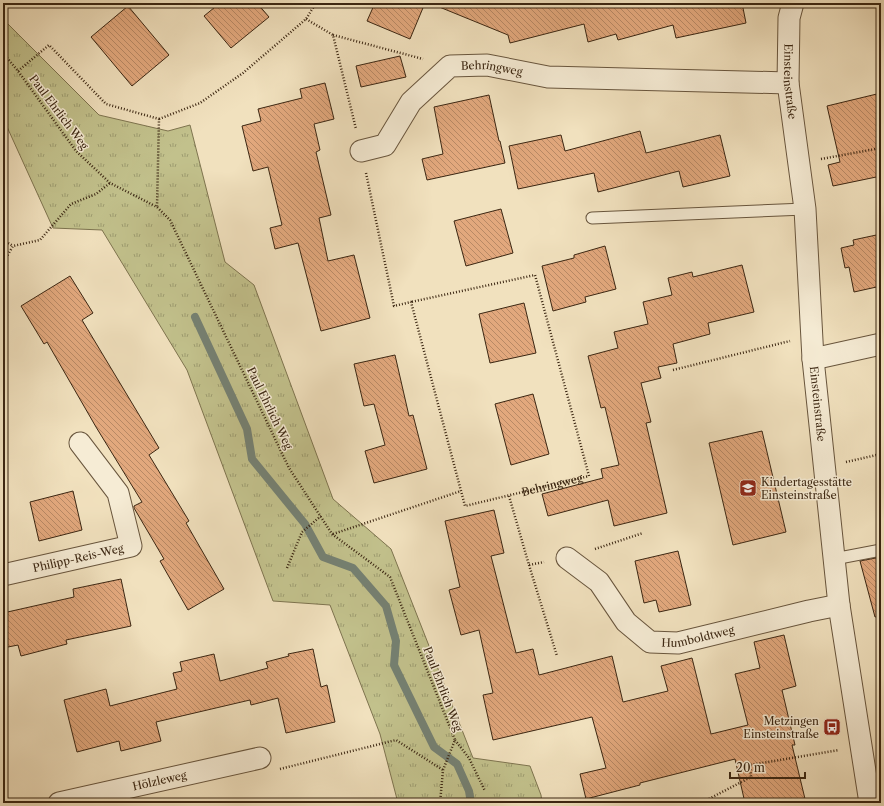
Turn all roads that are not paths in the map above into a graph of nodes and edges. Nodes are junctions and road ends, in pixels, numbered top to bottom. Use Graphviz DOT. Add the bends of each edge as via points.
graph roads {
  1 [pos="793,3"];
  2 [pos="788,83"];
  3 [pos="362,151"];
  4 [pos="805,209"];
  5 [pos="592,218"];
  6 [pos="881,344"];
  7 [pos="813,359"];
  8 [pos="80,443"];
  9 [pos="881,550"];
  10 [pos="567,558"];
  11 [pos="834,559"];
  12 [pos="3,575"];
  13 [pos="839,605"];
  14 [pos="260,758"];
  15 [pos="59,803"];
  16 [pos="870,803"];
  1 -- 2 [label="street, Einsteinstraße" via="789,18"];
  2 -- 3 [label="street, Behringweg" via="548,77 486,65 450,66 411,102 384,145"];
  2 -- 4 [label="street, Einsteinstraße"];
  4 -- 5 [label="lane"];
  4 -- 7 [label="street, Einsteinstraße"];
  6 -- 7 [label="street"];
  7 -- 11 [label="street, Einsteinstraße"];
  8 -- 12 [label="street, Philipp-Reis-Weg" via="118,493 132,546"];
  9 -- 11 [label="lane"];
  10 -- 13 [label="street, Humboldtweg" via="599,582 626,622 650,642 678,643"];
  11 -- 13 [label="street, Einsteinstraße"];
  13 -- 16 [label="street, Einsteinstraße"];
  14 -- 15 [label="street, Hölzleweg"];
}
